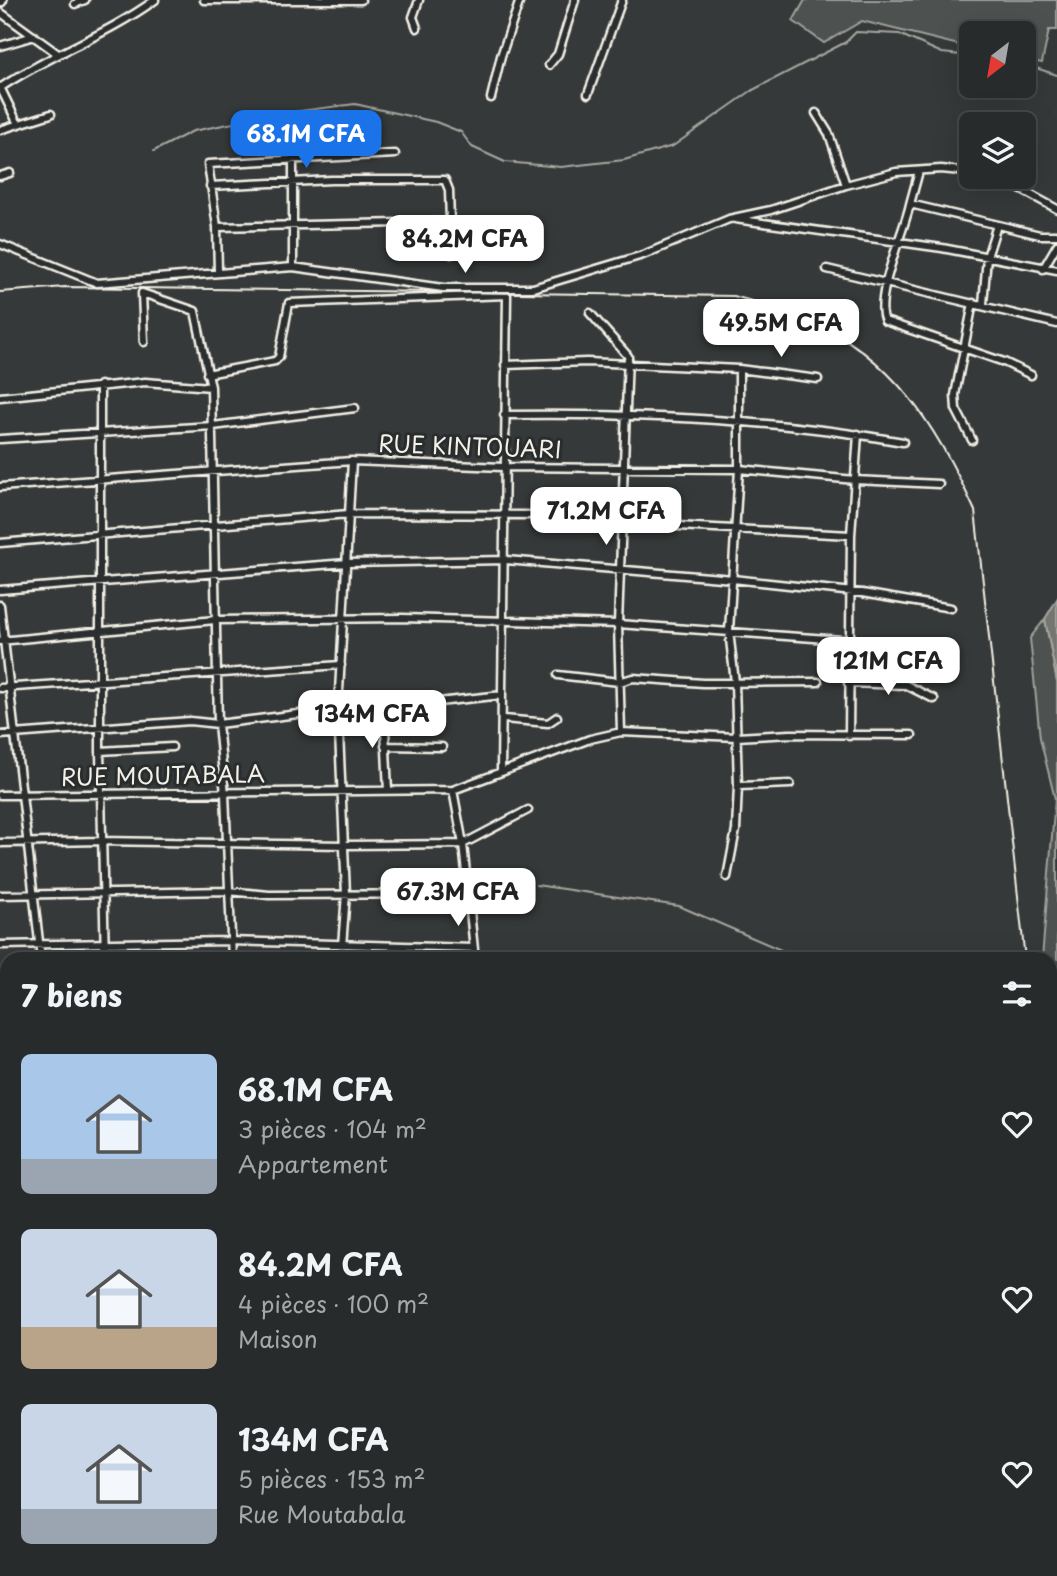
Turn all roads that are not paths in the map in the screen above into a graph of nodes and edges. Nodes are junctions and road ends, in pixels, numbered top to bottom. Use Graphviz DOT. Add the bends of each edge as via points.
graph roads {
  1 [pos="85,0"];
  2 [pos="155,0"];
  3 [pos="204,0"];
  4 [pos="310,0"];
  5 [pos="362,0"];
  6 [pos="419,0"];
  7 [pos="520,0"];
  8 [pos="575,0"];
  9 [pos="622,0"];
  10 [pos="75,4"];
  11 [pos="0,12"];
  12 [pos="416,27"];
  13 [pos="34,36"];
  14 [pos="0,46"];
  15 [pos="58,54"];
  16 [pos="549,65"];
  17 [pos="0,88"];
  18 [pos="588,94"];
  19 [pos="491,98"];
  20 [pos="816,113"];
  21 [pos="51,114"];
  22 [pos="18,124"];
  23 [pos="0,130"];
  24 [pos="395,154"];
  25 [pos="293,157"];
  26 [pos="919,171"];
  27 [pos="959,172"];
  28 [pos="10,173"];
  29 [pos="0,176"];
  30 [pos="294,183"];
  31 [pos="846,185"];
  32 [pos="210,186"];
  33 [pos="1020,189"];
  34 [pos="910,204"];
  35 [pos="1057,209"];
  36 [pos="729,219"];
  37 [pos="448,222"];
  38 [pos="291,225"];
  39 [pos="997,225"];
  40 [pos="217,227"];
  41 [pos="1057,235"];
  42 [pos="896,241"];
  43 [pos="0,244"];
  44 [pos="1057,245"];
  45 [pos="450,254"];
  46 [pos="987,257"];
  47 [pos="293,267"];
  48 [pos="827,269"];
  49 [pos="1042,269"];
  50 [pos="1057,270"];
  51 [pos="218,272"];
  52 [pos="887,285"];
  53 [pos="973,303"];
  54 [pos="983,304"];
  55 [pos="590,313"];
  56 [pos="1057,324"];
  57 [pos="144,342"];
  58 [pos="964,349"];
  59 [pos="628,363"];
  60 [pos="505,365"];
  61 [pos="740,369"];
  62 [pos="207,374"];
  63 [pos="1031,375"];
  64 [pos="818,379"];
  65 [pos="100,385"];
  66 [pos="211,387"];
  67 [pos="0,397"];
  68 [pos="355,408"];
  69 [pos="504,415"];
  70 [pos="624,415"];
  71 [pos="737,421"];
  72 [pos="213,426"];
  73 [pos="100,433"];
  74 [pos="858,434"];
  75 [pos="0,439"];
  76 [pos="972,440"];
  77 [pos="903,442"];
  78 [pos="352,461"];
  79 [pos="503,467"];
  80 [pos="625,468"];
  81 [pos="739,469"];
  82 [pos="213,471"];
  83 [pos="101,480"];
  84 [pos="855,481"];
  85 [pos="939,484"];
  86 [pos="0,487"];
  87 [pos="349,514"];
  88 [pos="504,515"];
  89 [pos="620,523"];
  90 [pos="212,525"];
  91 [pos="734,530"];
  92 [pos="98,534"];
  93 [pos="851,535"];
  94 [pos="0,542"];
  95 [pos="506,560"];
  96 [pos="347,563"];
  97 [pos="620,572"];
  98 [pos="214,575"];
  99 [pos="733,579"];
  100 [pos="99,583"];
  101 [pos="0,590"];
  102 [pos="849,592"];
  103 [pos="0,605"];
  104 [pos="951,608"];
  105 [pos="343,619"];
  106 [pos="215,620"];
  107 [pos="505,620"];
  108 [pos="618,624"];
  109 [pos="100,630"];
  110 [pos="729,631"];
  111 [pos="848,638"];
  112 [pos="2,641"];
  113 [pos="898,644"];
  114 [pos="341,665"];
  115 [pos="217,674"];
  116 [pos="558,675"];
  117 [pos="100,679"];
  118 [pos="619,682"];
  119 [pos="735,682"];
  120 [pos="818,682"];
  121 [pos="848,683"];
  122 [pos="0,688"];
  123 [pos="11,688"];
  124 [pos="502,695"];
  125 [pos="934,699"];
  126 [pos="384,708"];
  127 [pos="338,709"];
  128 [pos="557,717"];
  129 [pos="504,719"];
  130 [pos="218,724"];
  131 [pos="100,727"];
  132 [pos="621,732"];
  133 [pos="16,734"];
  134 [pos="0,735"];
  135 [pos="912,735"];
  136 [pos="849,736"];
  137 [pos="737,737"];
  138 [pos="385,746"];
  139 [pos="172,747"];
  140 [pos="442,747"];
  141 [pos="100,751"];
  142 [pos="501,771"];
  143 [pos="790,784"];
  144 [pos="738,786"];
  145 [pos="453,790"];
  146 [pos="388,791"];
  147 [pos="339,792"];
  148 [pos="225,794"];
  149 [pos="0,795"];
  150 [pos="22,795"];
  151 [pos="100,795"];
  152 [pos="528,810"];
  153 [pos="28,841"];
  154 [pos="101,841"];
  155 [pos="0,843"];
  156 [pos="226,843"];
  157 [pos="463,844"];
  158 [pos="345,845"];
  159 [pos="727,877"];
  160 [pos="228,891"];
  161 [pos="35,892"];
  162 [pos="101,892"];
  163 [pos="346,894"];
  164 [pos="468,894"];
  165 [pos="0,895"];
  166 [pos="229,941"];
  167 [pos="105,943"];
  168 [pos="40,944"];
  169 [pos="0,945"];
  170 [pos="342,946"];
  171 [pos="473,948"];
  172 [pos="41,952"];
  173 [pos="105,952"];
  174 [pos="231,952"];
  175 [pos="342,952"];
  176 [pos="474,952"];
  1 -- 10 [label="street"];
  2 -- 15 [label="street"];
  3 -- 4 [label="street"];
  4 -- 5 [label="street"];
  6 -- 12 [label="street" via="413,17"];
  7 -- 19 [label="street"];
  8 -- 16 [label="street" via="558,54"];
  9 -- 18 [label="street"];
  11 -- 13 [label="street"];
  13 -- 14 [label="street"];
  13 -- 15 [label="street"];
  15 -- 17 [label="street"];
  17 -- 22 [label="street"];
  20 -- 31 [label="street" via="829,134"];
  21 -- 22 [label="street"];
  22 -- 23 [label="street"];
  24 -- 25 [label="street"];
  25 -- 30 [label="street"];
  25 -- 32 [label="street" via="208,164"];
  26 -- 27 [label="street"];
  26 -- 31 [label="street"];
  26 -- 34 [label="street"];
  28 -- 29 [label="street"];
  30 -- 32 [label="street"];
  30 -- 37 [label="street" via="445,180"];
  30 -- 38 [label="street"];
  31 -- 36 [label="street"];
  32 -- 40 [label="street"];
  33 -- 35 [label="street"];
  34 -- 39 [label="street"];
  34 -- 42 [label="street"];
  36 -- 42 [label="street"];
  36 -- 47 [label="street" via="643,255 533,288 443,288"];
  37 -- 38 [label="street"];
  37 -- 45 [label="street"];
  38 -- 40 [label="street"];
  38 -- 47 [label="street"];
  39 -- 41 [label="street" via="1041,236"];
  39 -- 46 [label="street"];
  40 -- 51 [label="street"];
  42 -- 46 [label="street"];
  42 -- 52 [label="street"];
  43 -- 51 [label="street" via="97,283"];
  44 -- 49 [label="street"];
  46 -- 49 [label="street"];
  46 -- 54 [label="street"];
  47 -- 51 [label="street"];
  48 -- 52 [label="street"];
  49 -- 50 [label="street"];
  52 -- 53 [label="street"];
  52 -- 58 [label="street" via="885,321"];
  53 -- 54 [label="street"];
  53 -- 58 [label="street"];
  54 -- 56 [label="street"];
  55 -- 59 [label="street" via="627,352"];
  57 -- 62 [label="street" via="142,293 195,311"];
  58 -- 63 [label="street"];
  58 -- 76 [label="street" via="956,409"];
  59 -- 60 [label="street"];
  59 -- 61 [label="street"];
  59 -- 70 [label="street"];
  60 -- 62 [label="street" via="507,295 410,296 289,303 279,357"];
  60 -- 69 [label="street"];
  61 -- 64 [label="street"];
  61 -- 71 [label="street"];
  62 -- 66 [label="street"];
  65 -- 66 [label="street" via="145,382"];
  65 -- 67 [label="street"];
  65 -- 73 [label="street"];
  66 -- 72 [label="street"];
  68 -- 72 [label="street"];
  69 -- 70 [label="street"];
  69 -- 79 [label="street"];
  70 -- 71 [label="street"];
  70 -- 80 [label="street"];
  71 -- 74 [label="street"];
  71 -- 81 [label="street"];
  72 -- 73 [label="street"];
  72 -- 82 [label="street"];
  73 -- 75 [label="street"];
  73 -- 83 [label="street"];
  74 -- 77 [label="street"];
  74 -- 84 [label="street"];
  78 -- 79 [label="street, RUE KINTOUARI"];
  78 -- 82 [label="street, RUE KINTOUARI"];
  78 -- 87 [label="street"];
  79 -- 80 [label="street, RUE KINTOUARI"];
  79 -- 88 [label="street"];
  80 -- 81 [label="street, RUE KINTOUARI"];
  80 -- 89 [label="street"];
  81 -- 84 [label="street, RUE KINTOUARI"];
  81 -- 91 [label="street"];
  82 -- 83 [label="street, RUE KINTOUARI"];
  82 -- 90 [label="street"];
  83 -- 86 [label="street, RUE KINTOUARI"];
  83 -- 92 [label="street"];
  84 -- 85 [label="street, RUE KINTOUARI"];
  84 -- 93 [label="street"];
  87 -- 88 [label="street"];
  87 -- 90 [label="street"];
  87 -- 96 [label="street"];
  88 -- 89 [label="street"];
  88 -- 95 [label="street"];
  89 -- 91 [label="street"];
  89 -- 97 [label="street"];
  90 -- 92 [label="street"];
  90 -- 98 [label="street"];
  91 -- 93 [label="street"];
  91 -- 99 [label="street"];
  92 -- 94 [label="street"];
  92 -- 100 [label="street"];
  93 -- 102 [label="street"];
  95 -- 96 [label="street"];
  95 -- 97 [label="street"];
  95 -- 107 [label="street"];
  96 -- 98 [label="street"];
  96 -- 105 [label="street"];
  97 -- 99 [label="street"];
  97 -- 108 [label="street"];
  98 -- 100 [label="street"];
  98 -- 106 [label="street"];
  99 -- 102 [label="street"];
  99 -- 110 [label="street"];
  100 -- 101 [label="street"];
  100 -- 109 [label="street"];
  102 -- 104 [label="street"];
  102 -- 111 [label="street"];
  103 -- 112 [label="street"];
  105 -- 106 [label="street"];
  105 -- 107 [label="street"];
  105 -- 114 [label="street"];
  106 -- 109 [label="street"];
  106 -- 115 [label="street"];
  107 -- 108 [label="street"];
  107 -- 124 [label="street"];
  108 -- 110 [label="street"];
  108 -- 118 [label="street"];
  109 -- 112 [label="street"];
  109 -- 117 [label="street"];
  110 -- 111 [label="street"];
  110 -- 119 [label="street"];
  111 -- 113 [label="street"];
  111 -- 121 [label="street"];
  112 -- 123 [label="street"];
  114 -- 115 [label="street"];
  114 -- 127 [label="street"];
  115 -- 117 [label="street"];
  115 -- 130 [label="street"];
  116 -- 118 [label="street"];
  117 -- 123 [label="street"];
  117 -- 131 [label="street"];
  118 -- 119 [label="street" via="633,678"];
  118 -- 132 [label="street"];
  119 -- 120 [label="street"];
  119 -- 137 [label="street"];
  121 -- 125 [label="street" via="906,685"];
  121 -- 136 [label="street"];
  122 -- 123 [label="street"];
  123 -- 133 [label="street"];
  124 -- 126 [label="street"];
  124 -- 129 [label="street"];
  126 -- 127 [label="street"];
  126 -- 138 [label="street"];
  127 -- 130 [label="street"];
  127 -- 147 [label="street"];
  128 -- 129 [label="street" via="548,723"];
  129 -- 142 [label="street"];
  130 -- 131 [label="street" via="190,721"];
  130 -- 148 [label="street"];
  131 -- 133 [label="street"];
  131 -- 141 [label="street"];
  132 -- 137 [label="street"];
  132 -- 142 [label="street" via="590,738"];
  133 -- 134 [label="street"];
  133 -- 150 [label="street"];
  135 -- 136 [label="street"];
  136 -- 137 [label="street"];
  137 -- 144 [label="street"];
  138 -- 140 [label="street"];
  138 -- 146 [label="street"];
  139 -- 141 [label="street"];
  141 -- 151 [label="street"];
  142 -- 145 [label="street"];
  143 -- 144 [label="street"];
  144 -- 159 [label="street"];
  145 -- 146 [label="street, RUE MOUTABALA"];
  145 -- 157 [label="street"];
  146 -- 147 [label="street, RUE MOUTABALA"];
  147 -- 148 [label="street, RUE MOUTABALA"];
  147 -- 158 [label="street"];
  148 -- 151 [label="street, RUE MOUTABALA"];
  148 -- 156 [label="street"];
  149 -- 150 [label="street, RUE MOUTABALA"];
  150 -- 151 [label="street, RUE MOUTABALA"];
  150 -- 153 [label="street"];
  151 -- 154 [label="street"];
  152 -- 157 [label="street"];
  153 -- 154 [label="street"];
  153 -- 155 [label="street"];
  153 -- 161 [label="street"];
  154 -- 156 [label="street"];
  154 -- 162 [label="street"];
  156 -- 158 [label="street"];
  156 -- 160 [label="street"];
  157 -- 158 [label="street"];
  157 -- 164 [label="street"];
  158 -- 163 [label="street"];
  160 -- 162 [label="street"];
  160 -- 163 [label="street"];
  160 -- 166 [label="street"];
  161 -- 162 [label="street"];
  161 -- 165 [label="street"];
  161 -- 168 [label="street"];
  162 -- 167 [label="street"];
  163 -- 164 [label="street"];
  163 -- 170 [label="street"];
  164 -- 171 [label="street"];
  166 -- 167 [label="street"];
  166 -- 170 [label="street"];
  166 -- 174 [label="street"];
  167 -- 168 [label="street"];
  167 -- 173 [label="street"];
  168 -- 169 [label="street"];
  168 -- 172 [label="street"];
  170 -- 171 [label="street"];
  170 -- 175 [label="street"];
  171 -- 176 [label="street"];
}
